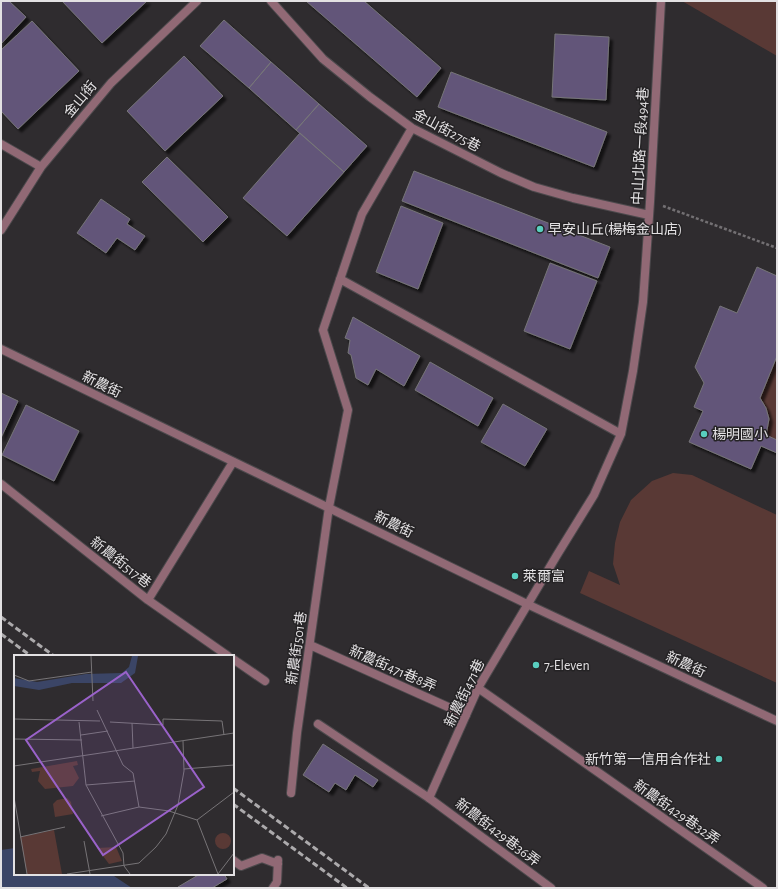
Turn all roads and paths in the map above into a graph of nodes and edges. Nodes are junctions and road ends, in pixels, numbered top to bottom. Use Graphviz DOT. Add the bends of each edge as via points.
graph roads {
  1 [pos="197,1"];
  2 [pos="270,1"];
  3 [pos="661,1"];
  4 [pos="412,128"];
  5 [pos="1,144"];
  6 [pos="41,166"];
  7 [pos="650,202"];
  8 [pos="648,215"];
  9 [pos="1,230"];
  10 [pos="777,248"];
  11 [pos="340,279"];
  12 [pos="1,349"];
  13 [pos="621,434"];
  14 [pos="232,462"];
  15 [pos="1,484"];
  16 [pos="329,507"];
  17 [pos="148,600"];
  18 [pos="528,604"];
  19 [pos="310,645"];
  20 [pos="227,655"];
  21 [pos="234,660"];
  22 [pos="265,681"];
  23 [pos="478,688"];
  24 [pos="466,715"];
  25 [pos="777,721"];
  26 [pos="318,724"];
  27 [pos="291,793"];
  28 [pos="429,798"];
  29 [pos="234,861"];
  30 [pos="273,888"];
  31 [pos="551,888"];
  32 [pos="763,888"];
  1 -- 6 [label="street, 金山街" via="111,83"];
  2 -- 4 [label="street, 金山街275巷" via="323,59"];
  3 -- 7 [label="street, 中山北路一段494巷"];
  4 -- 8 [label="street, 金山街275巷" via="534,187"];
  4 -- 11 [label="street, 新農街501巷" via="362,214"];
  5 -- 6 [label="street"];
  6 -- 9 [label="street, 金山街"];
  7 -- 8 [label="street, 中山北路一段494巷"];
  7 -- 10 [label="path"];
  8 -- 13 [label="street, 中山北路一段494巷" via="643,302"];
  11 -- 13 [label="street"];
  11 -- 16 [label="street, 新農街501巷" via="323,330 348,410"];
  12 -- 14 [label="street, 新農街"];
  13 -- 18 [label="street, 中山北路一段494巷" via="594,494"];
  14 -- 16 [label="street, 新農街"];
  14 -- 17 [label="street"];
  15 -- 17 [label="street, 新農街517巷"];
  16 -- 18 [label="street, 新農街"];
  16 -- 19 [label="street, 新農街501巷"];
  17 -- 20 [label="street, 新農街517巷"];
  18 -- 23 [label="street, 新農街471巷"];
  18 -- 25 [label="street, 新農街"];
  19 -- 24 [label="street, 新農街471巷8弄"];
  19 -- 27 [label="street, 新農街501巷"];
  21 -- 22 [label="street"];
  23 -- 24 [label="street, 新農街471巷"];
  23 -- 32 [label="street, 新農街429巷32弄"];
  24 -- 28 [label="street, 新農街471巷"];
  26 -- 28 [label="street, 新農街429巷36弄"];
  28 -- 31 [label="street, 新農街429巷36弄"];
  29 -- 30 [label="street" via="241,866 262,858 278,862 277,882"];
}
